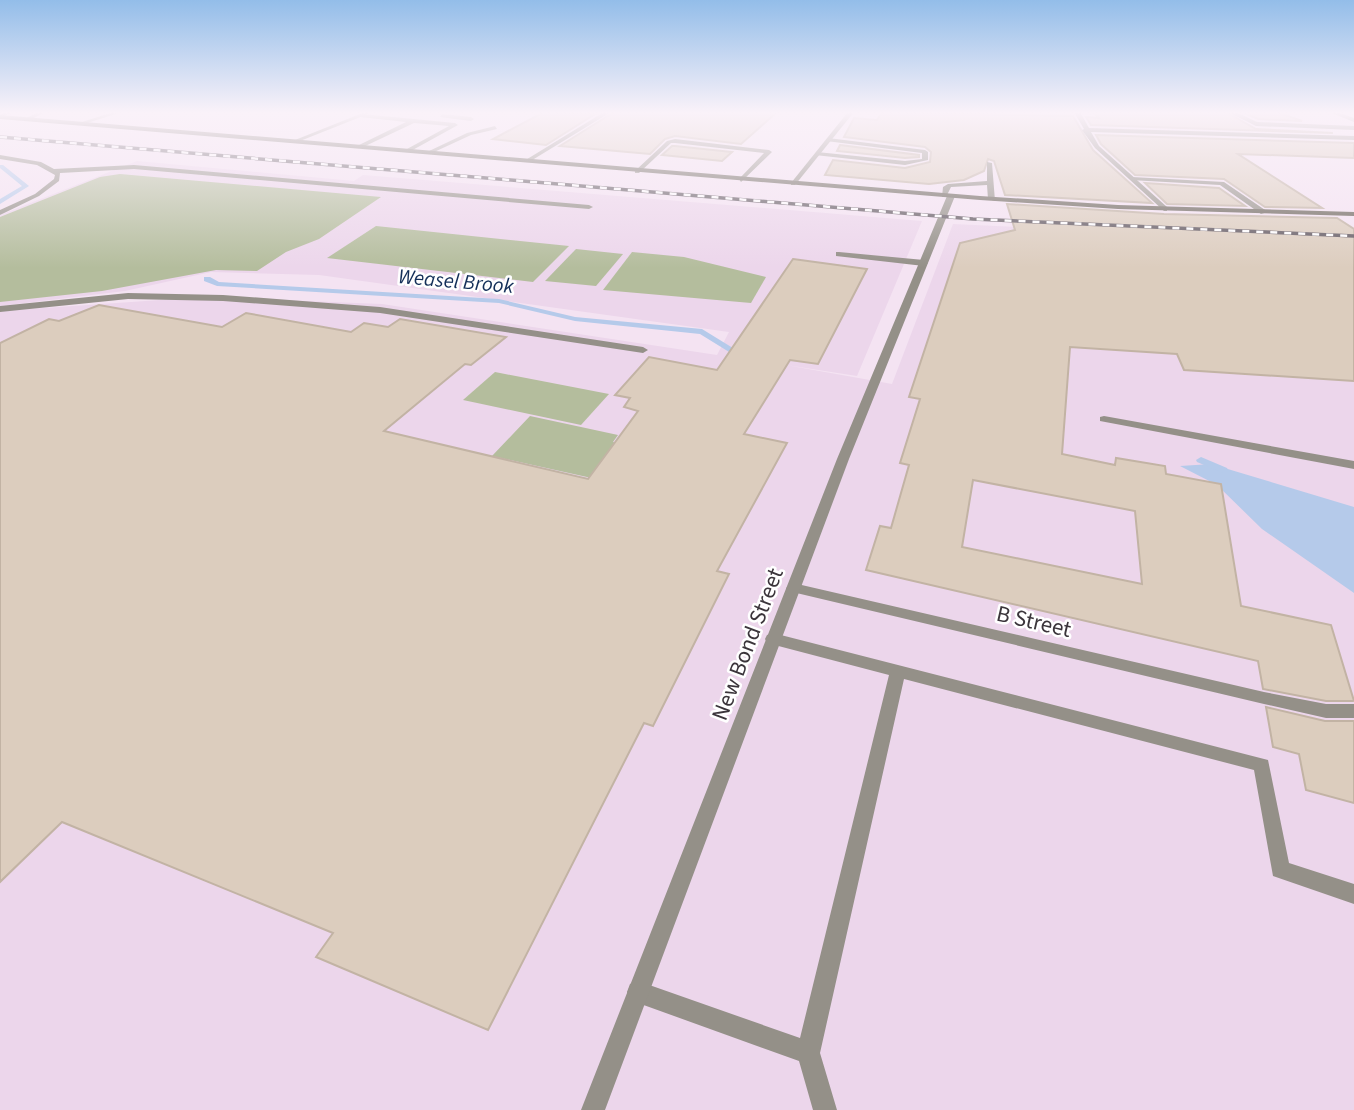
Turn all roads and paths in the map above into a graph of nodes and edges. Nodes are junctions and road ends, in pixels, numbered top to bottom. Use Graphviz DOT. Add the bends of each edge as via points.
graph roads {
  1 [pos="989,163"];
  2 [pos="41,164"];
  3 [pos="555,164"];
  4 [pos="646,164"];
  5 [pos="757,164"];
  6 [pos="809,164"];
  7 [pos="1116,164"];
  8 [pos="55,170"];
  9 [pos="637,172"];
  10 [pos="1132,178"];
  11 [pos="741,180"];
  12 [pos="990,183"];
  13 [pos="793,184"];
  14 [pos="948,196"];
  15 [pos="992,199"];
  16 [pos="589,207"];
  17 [pos="1164,209"];
  18 [pos="1264,212"];
  19 [pos="0,213"];
  20 [pos="1354,214"];
  21 [pos="839,254"];
  22 [pos="924,263"];
  23 [pos="0,309"];
  24 [pos="643,351"];
  25 [pos="1104,419"];
  26 [pos="1354,465"];
  27 [pos="793,588"];
  28 [pos="774,639"];
  29 [pos="898,671"];
  30 [pos="1354,711"];
  31 [pos="1354,894"];
  32 [pos="638,992"];
  33 [pos="808,1053"];
  34 [pos="593,1110"];
  35 [pos="825,1110"];
  1 -- 12 [label="street"];
  2 -- 8 [label="street"];
  3 -- 9 [label="main road"];
  4 -- 9 [label="street"];
  5 -- 11 [label="street"];
  6 -- 13 [label="street"];
  7 -- 10 [label="street"];
  8 -- 16 [label="street" via="134,167"];
  8 -- 19 [label="street" via="57,180 45,190"];
  9 -- 11 [label="main road"];
  10 -- 17 [label="street"];
  10 -- 18 [label="street" via="1222,183"];
  11 -- 13 [label="main road"];
  12 -- 14 [label="street" via="946,187"];
  12 -- 15 [label="street"];
  13 -- 14 [label="main road"];
  14 -- 15 [label="main road"];
  14 -- 22 [label="street, New Bond Street"];
  15 -- 17 [label="main road"];
  17 -- 18 [label="main road"];
  18 -- 20 [label="main road"];
  21 -- 22 [label="street"];
  22 -- 27 [label="street, New Bond Street"];
  23 -- 24 [label="street" via="128,296 223,298 380,310"];
  25 -- 26 [label="street"];
  27 -- 28 [label="street, New Bond Street"];
  27 -- 30 [label="street, B Street" via="1264,698 1326,711"];
  28 -- 29 [label="street"];
  28 -- 32 [label="street, New Bond Street"];
  29 -- 31 [label="street" via="1262,765 1280,869"];
  29 -- 33 [label="street"];
  32 -- 33 [label="street"];
  32 -- 34 [label="street, New Bond Street"];
  33 -- 35 [label="street"];
}
